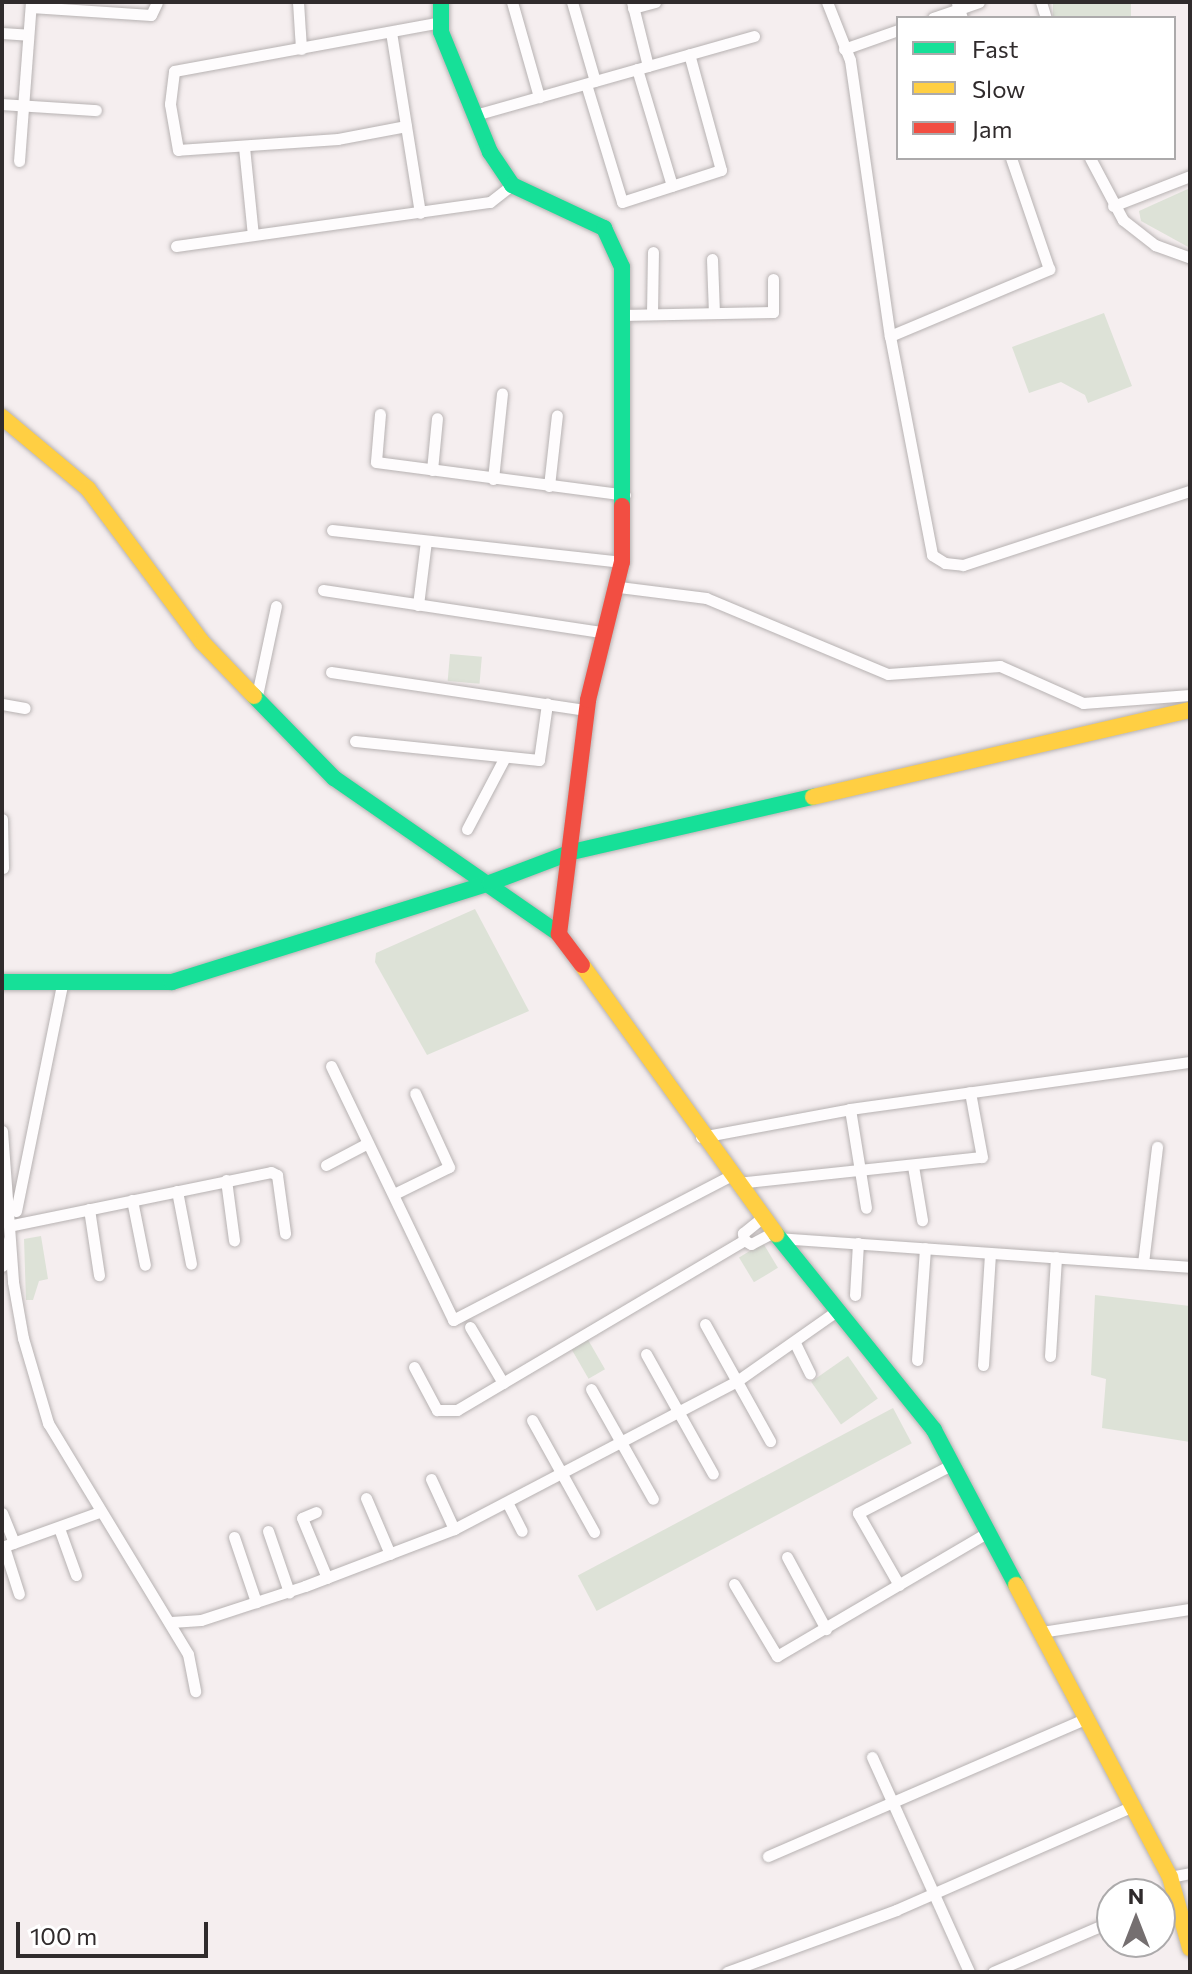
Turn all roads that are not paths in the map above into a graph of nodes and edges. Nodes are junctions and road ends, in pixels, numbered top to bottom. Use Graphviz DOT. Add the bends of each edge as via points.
graph roads {
  1 [pos="157,2"];
  2 [pos="298,2"];
  3 [pos="441,2"];
  4 [pos="512,2"];
  5 [pos="572,2"];
  6 [pos="655,2"];
  7 [pos="827,2"];
  8 [pos="979,2"];
  9 [pos="31,4"];
  10 [pos="632,5"];
  11 [pos="959,10"];
  12 [pos="940,16"];
  13 [pos="441,22"];
  14 [pos="896,31"];
  15 [pos="391,32"];
  16 [pos="2,33"];
  17 [pos="28,35"];
  18 [pos="754,36"];
  19 [pos="301,49"];
  20 [pos="844,49"];
  21 [pos="689,54"];
  22 [pos="642,68"];
  23 [pos="590,82"];
  24 [pos="539,97"];
  25 [pos="2,104"];
  26 [pos="26,106"];
  27 [pos="96,110"];
  28 [pos="475,115"];
  29 [pos="406,126"];
  30 [pos="244,147"];
  31 [pos="1012,160"];
  32 [pos="1091,160"];
  33 [pos="19,161"];
  34 [pos="1190,176"];
  35 [pos="512,185"];
  36 [pos="672,186"];
  37 [pos="1113,206"];
  38 [pos="420,213"];
  39 [pos="253,235"];
  40 [pos="176,246"];
  41 [pos="653,252"];
  42 [pos="1190,258"];
  43 [pos="712,259"];
  44 [pos="773,279"];
  45 [pos="714,313"];
  46 [pos="652,314"];
  47 [pos="622,315"];
  48 [pos="890,336"];
  49 [pos="502,393"];
  50 [pos="380,414"];
  51 [pos="557,415"];
  52 [pos="2,417"];
  53 [pos="437,418"];
  54 [pos="432,470"];
  55 [pos="493,479"];
  56 [pos="549,486"];
  57 [pos="1190,491"];
  58 [pos="625,495"];
  59 [pos="332,530"];
  60 [pos="426,541"];
  61 [pos="622,562"];
  62 [pos="619,587"];
  63 [pos="323,590"];
  64 [pos="418,605"];
  65 [pos="276,606"];
  66 [pos="606,633"];
  67 [pos="331,672"];
  68 [pos="1190,695"];
  69 [pos="256,700"];
  70 [pos="2,704"];
  71 [pos="547,704"];
  72 [pos="25,708"];
  73 [pos="586,710"];
  74 [pos="1190,710"];
  75 [pos="355,741"];
  76 [pos="505,757"];
  77 [pos="2,819"];
  78 [pos="467,829"];
  79 [pos="2,832"];
  80 [pos="572,852"];
  81 [pos="3,868"];
  82 [pos="490,883"];
  83 [pos="559,934"];
  84 [pos="2,982"];
  85 [pos="62,984"];
  86 [pos="1190,1062"];
  87 [pos="331,1066"];
  88 [pos="970,1092"];
  89 [pos="415,1093"];
  90 [pos="850,1109"];
  91 [pos="2,1131"];
  92 [pos="701,1137"];
  93 [pos="368,1143"];
  94 [pos="1157,1147"];
  95 [pos="326,1165"];
  96 [pos="913,1166"];
  97 [pos="861,1173"];
  98 [pos="734,1179"];
  99 [pos="226,1180"];
  100 [pos="177,1191"];
  101 [pos="394,1194"];
  102 [pos="132,1200"];
  103 [pos="866,1208"];
  104 [pos="89,1209"];
  105 [pos="763,1217"];
  106 [pos="922,1220"];
  107 [pos="13,1225"];
  108 [pos="285,1233"];
  109 [pos="776,1235"];
  110 [pos="234,1240"];
  111 [pos="744,1240"];
  112 [pos="858,1243"];
  113 [pos="925,1248"];
  114 [pos="990,1253"];
  115 [pos="1056,1257"];
  116 [pos="1143,1263"];
  117 [pos="191,1264"];
  118 [pos="145,1265"];
  119 [pos="2,1266"];
  120 [pos="1190,1267"];
  121 [pos="99,1275"];
  122 [pos="855,1295"];
  123 [pos="835,1312"];
  124 [pos="705,1324"];
  125 [pos="470,1327"];
  126 [pos="795,1343"];
  127 [pos="646,1354"];
  128 [pos="1050,1356"];
  129 [pos="917,1360"];
  130 [pos="983,1365"];
  131 [pos="414,1367"];
  132 [pos="810,1374"];
  133 [pos="737,1381"];
  134 [pos="503,1383"];
  135 [pos="591,1389"];
  136 [pos="678,1412"];
  137 [pos="532,1420"];
  138 [pos="770,1441"];
  139 [pos="621,1444"];
  140 [pos="951,1465"];
  141 [pos="713,1474"];
  142 [pos="562,1475"];
  143 [pos="431,1479"];
  144 [pos="366,1498"];
  145 [pos="653,1499"];
  146 [pos="508,1504"];
  147 [pos="99,1512"];
  148 [pos="316,1512"];
  149 [pos="2,1513"];
  150 [pos="59,1528"];
  151 [pos="454,1529"];
  152 [pos="268,1531"];
  153 [pos="522,1531"];
  154 [pos="594,1532"];
  155 [pos="987,1533"];
  156 [pos="234,1537"];
  157 [pos="7,1546"];
  158 [pos="390,1554"];
  159 [pos="787,1557"];
  160 [pos="76,1575"];
  161 [pos="327,1578"];
  162 [pos="734,1584"];
  163 [pos="899,1585"];
  164 [pos="289,1592"];
  165 [pos="19,1594"];
  166 [pos="256,1602"];
  167 [pos="1190,1609"];
  168 [pos="171,1622"];
  169 [pos="826,1629"];
  170 [pos="1041,1632"];
  171 [pos="195,1691"];
  172 [pos="1087,1718"];
  173 [pos="872,1757"];
  174 [pos="894,1801"];
  175 [pos="1133,1806"];
  176 [pos="768,1856"];
  177 [pos="1190,1873"];
  178 [pos="1170,1877"];
  179 [pos="934,1894"];
  180 [pos="1176,1916"];
  181 [pos="1096,1928"];
  182 [pos="1190,1948"];
  183 [pos="727,1972"];
  184 [pos="969,1972"];
  185 [pos="993,1972"];
  1 -- 9 [label="street" via="151,15"];
  2 -- 19 [label="street"];
  3 -- 13 [label="street"];
  4 -- 24 [label="street"];
  5 -- 23 [label="street"];
  6 -- 10 [label="street"];
  7 -- 20 [label="street"];
  8 -- 11 [label="street"];
  9 -- 17 [label="street"];
  10 -- 22 [label="street"];
  11 -- 12 [label="street"];
  13 -- 15 [label="street"];
  13 -- 28 [label="street"];
  14 -- 20 [label="street"];
  15 -- 19 [label="street"];
  15 -- 29 [label="street"];
  16 -- 17 [label="street"];
  17 -- 26 [label="street"];
  18 -- 21 [label="street"];
  19 -- 30 [label="street" via="174,71 170,104 178,150"];
  20 -- 48 [label="street" via="850,60"];
  21 -- 22 [label="street"];
  21 -- 36 [label="street" via="721,170"];
  22 -- 23 [label="street"];
  22 -- 36 [label="street"];
  23 -- 24 [label="street"];
  23 -- 36 [label="street" via="622,202"];
  24 -- 28 [label="street"];
  25 -- 26 [label="street"];
  26 -- 27 [label="street"];
  26 -- 33 [label="street"];
  28 -- 35 [label="street"];
  29 -- 30 [label="street" via="338,139"];
  29 -- 38 [label="street"];
  30 -- 39 [label="street"];
  31 -- 48 [label="street" via="1049,269"];
  32 -- 37 [label="street"];
  34 -- 37 [label="street"];
  35 -- 38 [label="street" via="490,202"];
  35 -- 47 [label="street" via="604,228 622,267"];
  37 -- 42 [label="street" via="1155,245"];
  38 -- 39 [label="street"];
  39 -- 40 [label="street"];
  41 -- 46 [label="street"];
  43 -- 45 [label="street"];
  44 -- 45 [label="street" via="773,312"];
  45 -- 46 [label="street"];
  46 -- 47 [label="street"];
  47 -- 58 [label="street"];
  48 -- 57 [label="street" via="932,555 945,563 963,565"];
  49 -- 55 [label="street"];
  50 -- 54 [label="street" via="376,462"];
  51 -- 56 [label="street"];
  52 -- 69 [label="street" via="88,489 202,642"];
  53 -- 54 [label="street"];
  54 -- 55 [label="street"];
  55 -- 56 [label="street"];
  56 -- 58 [label="street"];
  58 -- 61 [label="street"];
  59 -- 60 [label="street"];
  60 -- 61 [label="street"];
  60 -- 64 [label="street"];
  61 -- 62 [label="street"];
  62 -- 66 [label="street"];
  62 -- 68 [label="street" via="706,598 888,674 1000,666 1083,703"];
  63 -- 64 [label="street"];
  64 -- 66 [label="street"];
  65 -- 69 [label="street"];
  66 -- 73 [label="street"];
  67 -- 71 [label="street"];
  69 -- 82 [label="street" via="334,778"];
  70 -- 72 [label="street"];
  71 -- 73 [label="street"];
  71 -- 76 [label="street" via="539,760"];
  73 -- 80 [label="street"];
  74 -- 80 [label="street"];
  75 -- 76 [label="street"];
  76 -- 78 [label="street"];
  77 -- 79 [label="street"];
  79 -- 81 [label="street"];
  80 -- 82 [label="street"];
  80 -- 83 [label="street"];
  82 -- 83 [label="street"];
  82 -- 85 [label="street" via="172,982"];
  83 -- 92 [label="street"];
  84 -- 85 [label="street"];
  85 -- 107 [label="street"];
  86 -- 88 [label="street"];
  87 -- 93 [label="street"];
  88 -- 90 [label="street"];
  88 -- 96 [label="street" via="982,1157"];
  89 -- 101 [label="street" via="449,1167"];
  90 -- 92 [label="street"];
  90 -- 97 [label="street"];
  91 -- 107 [label="street"];
  92 -- 98 [label="street"];
  93 -- 95 [label="street"];
  93 -- 101 [label="street"];
  94 -- 116 [label="street"];
  96 -- 97 [label="street"];
  96 -- 106 [label="street"];
  97 -- 98 [label="street"];
  97 -- 103 [label="street"];
  98 -- 101 [label="street" via="453,1320"];
  98 -- 105 [label="street"];
  99 -- 100 [label="street"];
  99 -- 108 [label="street" via="277,1175"];
  99 -- 110 [label="street"];
  100 -- 102 [label="street"];
  100 -- 117 [label="street"];
  102 -- 104 [label="street"];
  102 -- 118 [label="street"];
  104 -- 107 [label="street"];
  104 -- 121 [label="street"];
  105 -- 109 [label="street"];
  105 -- 111 [label="street" via="743,1233"];
  107 -- 119 [label="street"];
  107 -- 147 [label="street" via="13,1282 48,1423"];
  109 -- 111 [label="street" via="751,1244"];
  109 -- 112 [label="street"];
  109 -- 123 [label="street"];
  111 -- 134 [label="street"];
  112 -- 113 [label="street"];
  112 -- 122 [label="street"];
  113 -- 114 [label="street"];
  113 -- 129 [label="street"];
  114 -- 115 [label="street"];
  114 -- 130 [label="street"];
  115 -- 116 [label="street"];
  115 -- 128 [label="street"];
  116 -- 120 [label="street"];
  123 -- 126 [label="street"];
  123 -- 140 [label="street" via="934,1430"];
  124 -- 133 [label="street"];
  125 -- 134 [label="street"];
  126 -- 132 [label="street"];
  126 -- 133 [label="street"];
  127 -- 136 [label="street"];
  131 -- 134 [label="street" via="437,1410 446,1413"];
  133 -- 136 [label="street"];
  133 -- 138 [label="street"];
  135 -- 139 [label="street"];
  136 -- 139 [label="street"];
  136 -- 141 [label="street"];
  137 -- 142 [label="street"];
  139 -- 142 [label="street"];
  139 -- 145 [label="street"];
  140 -- 155 [label="street"];
  140 -- 163 [label="street" via="858,1513"];
  142 -- 146 [label="street"];
  142 -- 154 [label="street"];
  143 -- 151 [label="street"];
  144 -- 158 [label="street"];
  146 -- 151 [label="street"];
  146 -- 153 [label="street"];
  147 -- 150 [label="street"];
  147 -- 168 [label="street"];
  148 -- 161 [label="street" via="302,1518"];
  149 -- 157 [label="street"];
  150 -- 157 [label="street"];
  150 -- 160 [label="street"];
  151 -- 158 [label="street"];
  152 -- 164 [label="street"];
  155 -- 163 [label="street"];
  155 -- 170 [label="street"];
  156 -- 166 [label="street"];
  157 -- 165 [label="street"];
  158 -- 161 [label="street"];
  159 -- 169 [label="street"];
  161 -- 164 [label="street"];
  162 -- 169 [label="street" via="777,1656"];
  163 -- 169 [label="street"];
  164 -- 166 [label="street"];
  166 -- 168 [label="street" via="201,1620"];
  167 -- 170 [label="street"];
  168 -- 171 [label="street" via="188,1654"];
  170 -- 172 [label="street"];
  172 -- 174 [label="street"];
  172 -- 175 [label="street"];
  173 -- 174 [label="street"];
  174 -- 176 [label="street"];
  174 -- 179 [label="street"];
  175 -- 178 [label="street"];
  175 -- 179 [label="street"];
  177 -- 178 [label="street"];
  179 -- 183 [label="street"];
  179 -- 184 [label="street"];
  180 -- 182 [label="street"];
  181 -- 185 [label="street"];
}
